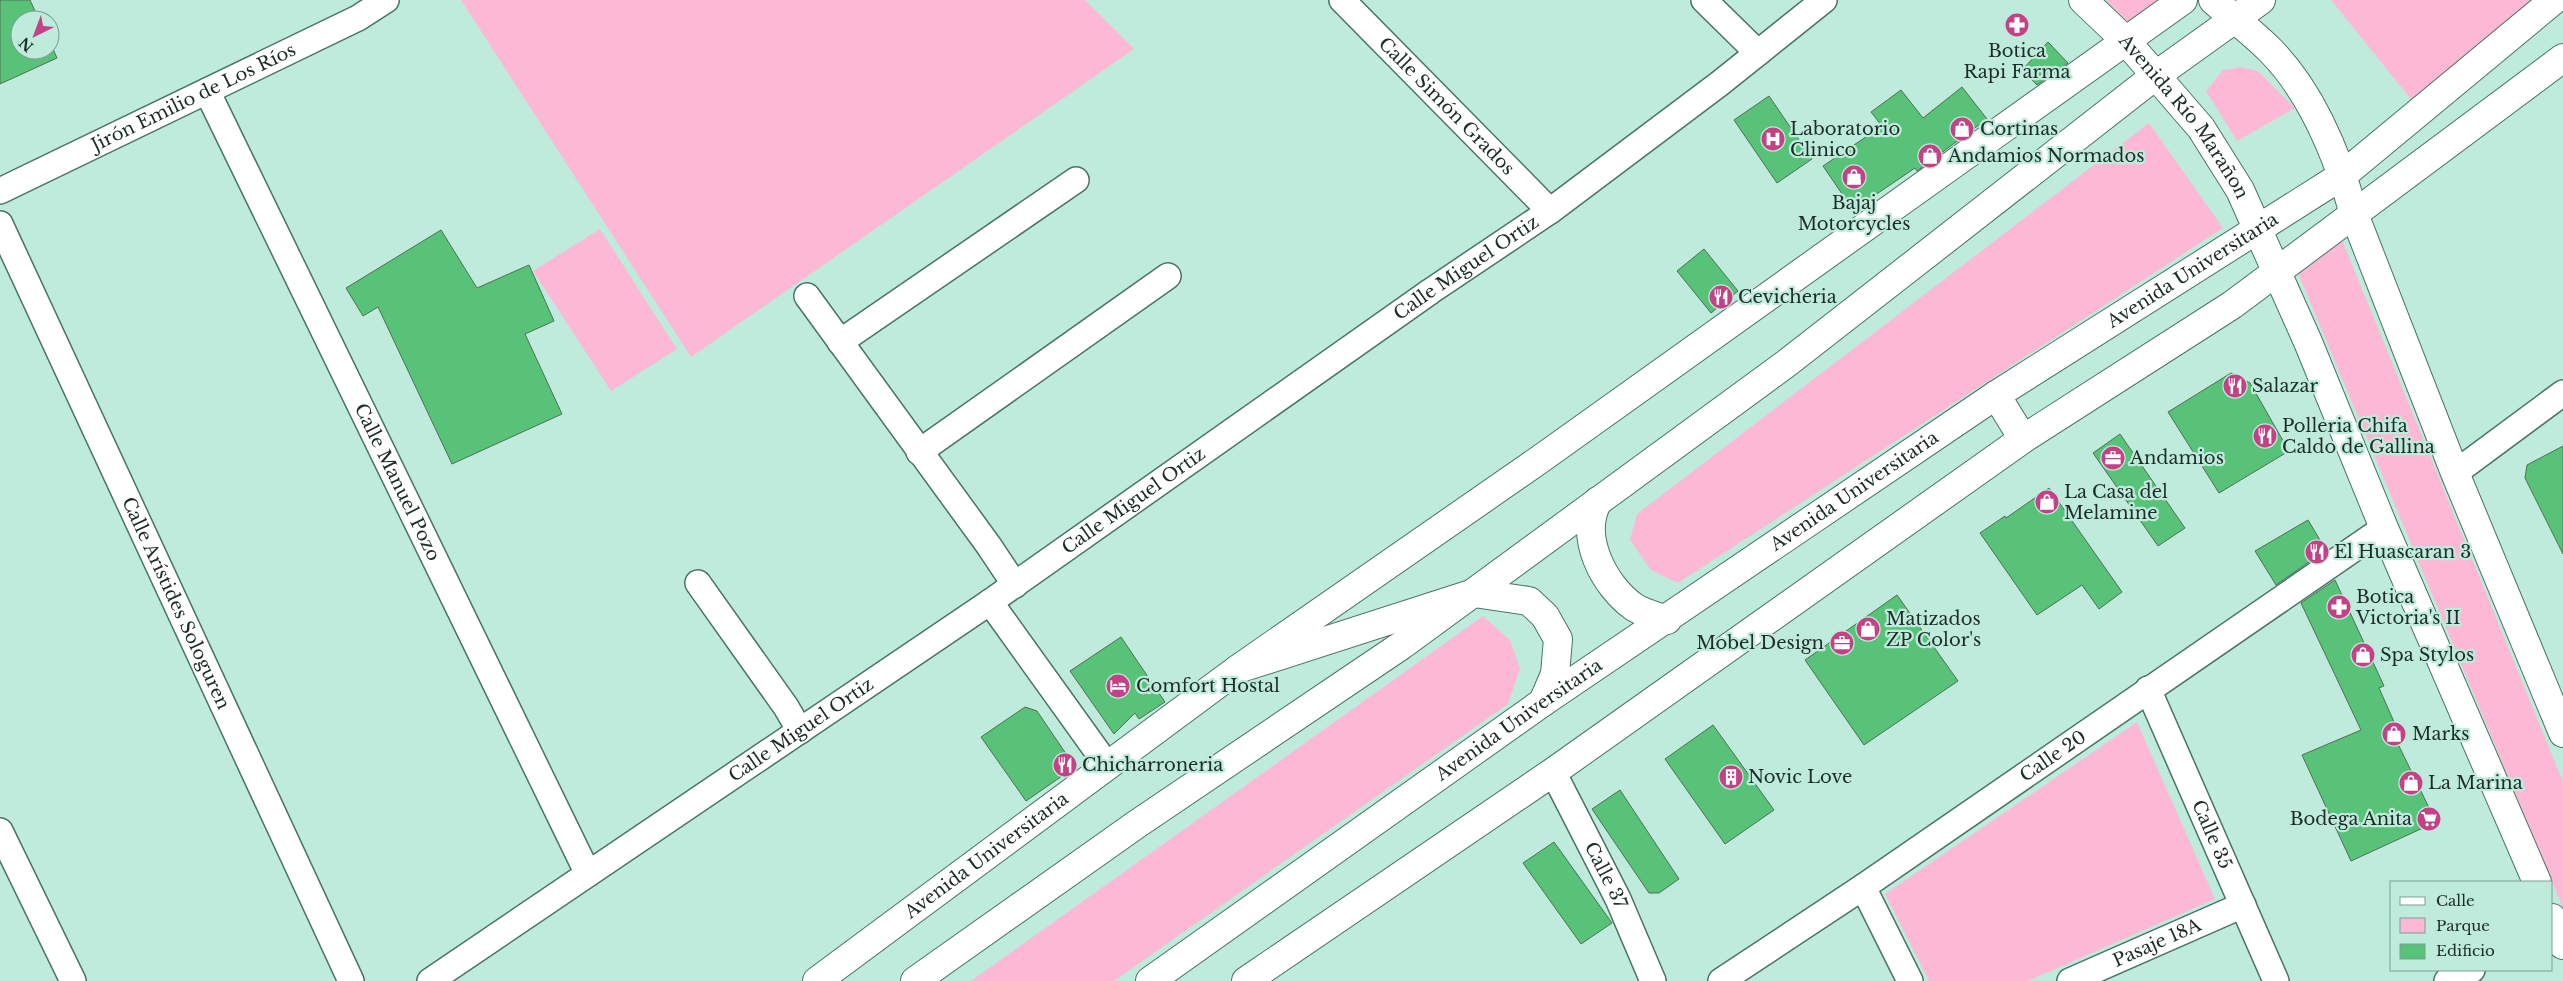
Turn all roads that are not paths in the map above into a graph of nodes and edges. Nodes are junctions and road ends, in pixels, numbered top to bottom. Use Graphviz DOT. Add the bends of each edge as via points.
graph roads {
  1 [pos="386,0"];
  2 [pos="1342,0"];
  3 [pos="1704,0"];
  4 [pos="1824,0"];
  5 [pos="2083,0"];
  6 [pos="2182,0"];
  7 [pos="2213,0"];
  8 [pos="2261,0"];
  9 [pos="2554,0"];
  10 [pos="2234,18"];
  11 [pos="2125,40"];
  12 [pos="1758,53"];
  13 [pos="2563,58"];
  14 [pos="2155,76"];
  15 [pos="207,91"];
  16 [pos="2343,175"];
  17 [pos="1076,180"];
  18 [pos="0,191"];
  19 [pos="1550,211"];
  20 [pos="2354,214"];
  21 [pos="0,224"];
  22 [pos="2256,230"];
  23 [pos="2275,273"];
  24 [pos="1168,276"];
  25 [pos="806,296"];
  26 [pos="840,342"];
  27 [pos="2563,394"];
  28 [pos="1996,395"];
  29 [pos="2023,440"];
  30 [pos="919,452"];
  31 [pos="2455,473"];
  32 [pos="1598,501"];
  33 [pos="2384,528"];
  34 [pos="698,582"];
  35 [pos="1014,585"];
  36 [pos="1474,593"];
  37 [pos="990,602"];
  38 [pos="1667,620"];
  39 [pos="1238,669"];
  40 [pos="2148,689"];
  41 [pos="1543,702"];
  42 [pos="800,731"];
  43 [pos="2563,733"];
  44 [pos="1107,765"];
  45 [pos="1554,772"];
  46 [pos="0,831"];
  47 [pos="588,874"];
  48 [pos="2537,881"];
  49 [pos="1863,887"];
  50 [pos="2243,905"];
  51 [pos="2470,971"];
  52 [pos="73,981"];
  53 [pos="352,981"];
  54 [pos="430,981"];
  55 [pos="817,981"];
  56 [pos="915,981"];
  57 [pos="1150,981"];
  58 [pos="1246,981"];
  59 [pos="1653,981"];
  60 [pos="1721,981"];
  61 [pos="1910,981"];
  62 [pos="2070,981"];
  63 [pos="2276,981"];
  64 [pos="2447,981"];
  1 -- 15 [label="street, Jirón Emilio de Los Ríos" via="358,18"];
  2 -- 19 [label="street, Calle Simón Grados"];
  3 -- 12 [label="street"];
  4 -- 12 [label="street, Calle Miguel Ortiz"];
  5 -- 11 [label="main road, Avenida Río Marañon"];
  6 -- 11 [label="main road, Avenida Universitaria"];
  7 -- 10 [label="main road"];
  8 -- 10 [label="main road"];
  9 -- 16 [label="main road, Avenida Universitaria"];
  10 -- 14 [label="main road"];
  10 -- 16 [label="main road" via="2271,51 2303,93"];
  11 -- 14 [label="main road, Avenida Río Marañon"];
  11 -- 39 [label="main road, Avenida Universitaria" via="1539,460"];
  12 -- 19 [label="street, Calle Miguel Ortiz"];
  13 -- 20 [label="main road"];
  14 -- 22 [label="main road, Avenida Río Marañon" via="2201,128 2240,190"];
  14 -- 32 [label="main road" via="1787,363"];
  15 -- 18 [label="street, Jirón Emilio de Los Ríos"];
  15 -- 47 [label="street, Calle Manuel Pozo"];
  16 -- 20 [label="main road"];
  16 -- 22 [label="main road, Avenida Universitaria"];
  17 -- 26 [label="street"];
  19 -- 35 [label="street, Calle Miguel Ortiz"];
  20 -- 23 [label="main road"];
  20 -- 31 [label="main road"];
  21 -- 53 [label="street, Calle Arístides Sologuren"];
  22 -- 23 [label="main road, Avenida Río Marañon"];
  22 -- 28 [label="main road, Avenida Universitaria"];
  23 -- 29 [label="main road" via="2232,305"];
  23 -- 33 [label="main road, Avenida Río Marañon" via="2308,342"];
  24 -- 30 [label="street"];
  25 -- 26 [label="street"];
  26 -- 30 [label="street"];
  27 -- 31 [label="street"];
  28 -- 29 [label="main road"];
  28 -- 38 [label="main road, Avenida Universitaria"];
  29 -- 45 [label="main road"];
  30 -- 35 [label="street"];
  31 -- 43 [label="main road"];
  32 -- 36 [label="main road"];
  32 -- 38 [label="main road" via="1592,512 1593,544 1598,564 1620,595 1636,608"];
  33 -- 40 [label="street, Calle 20"];
  33 -- 48 [label="main road, Avenida Río Marañon"];
  34 -- 42 [label="street"];
  35 -- 37 [label="street, Calle Miguel Ortiz"];
  36 -- 39 [label="main road"];
  36 -- 41 [label="main road" via="1529,601 1545,616 1558,639 1555,674"];
  36 -- 56 [label="main road"];
  37 -- 42 [label="street, Calle Miguel Ortiz"];
  37 -- 44 [label="street"];
  38 -- 41 [label="main road, Avenida Universitaria"];
  39 -- 44 [label="main road, Avenida Universitaria"];
  40 -- 49 [label="street, Calle 20"];
  40 -- 50 [label="street, Calle 35"];
  41 -- 57 [label="main road, Avenida Universitaria"];
  42 -- 47 [label="street, Calle Miguel Ortiz"];
  44 -- 55 [label="main road, Avenida Universitaria"];
  45 -- 58 [label="main road"];
  45 -- 59 [label="street, Calle 37" via="1618,899"];
  46 -- 52 [label="street"];
  47 -- 54 [label="street, Calle Miguel Ortiz"];
  49 -- 60 [label="street, Calle 20"];
  49 -- 61 [label="street"];
  50 -- 62 [label="street, Pasaje 18A"];
  50 -- 63 [label="street, Calle 35"];
  51 -- 64 [label="street"];
}
